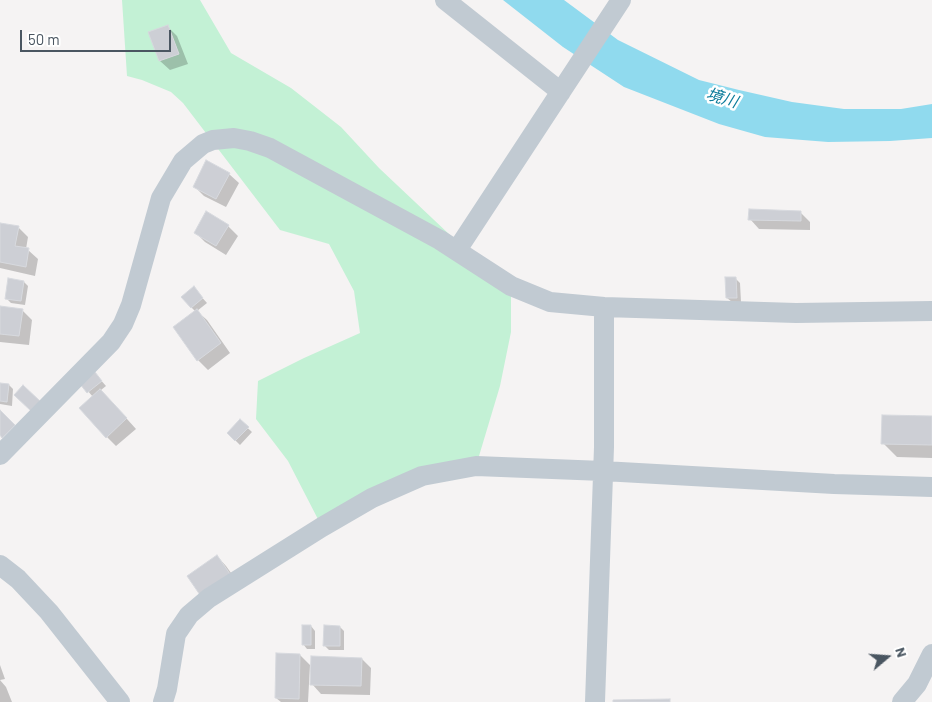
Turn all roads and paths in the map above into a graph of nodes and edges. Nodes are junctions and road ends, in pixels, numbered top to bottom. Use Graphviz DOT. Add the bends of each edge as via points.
graph roads {
  1 [pos="445,0"];
  2 [pos="620,2"];
  3 [pos="563,90"];
  4 [pos="457,250"];
  5 [pos="604,307"];
  6 [pos="932,311"];
  7 [pos="0,455"];
  8 [pos="603,470"];
  9 [pos="932,487"];
  10 [pos="0,565"];
  11 [pos="932,654"];
  12 [pos="120,702"];
  13 [pos="163,702"];
  14 [pos="595,702"];
  15 [pos="902,702"];
  1 -- 3 [label="street"];
  2 -- 3 [label="street"];
  3 -- 4 [label="street"];
  4 -- 5 [label="street" via="511,286 542,299"];
  4 -- 7 [label="street" via="270,148 234,138 203,144 183,161 161,198 123,324 87,368"];
  5 -- 6 [label="street" via="796,313"];
  5 -- 8 [label="street"];
  8 -- 9 [label="street"];
  8 -- 13 [label="street" via="476,466 422,476 372,498 209,598 188,615 176,634"];
  8 -- 14 [label="street"];
  10 -- 12 [label="street" via="49,612"];
  11 -- 15 [label="street" via="917,684"];
}
